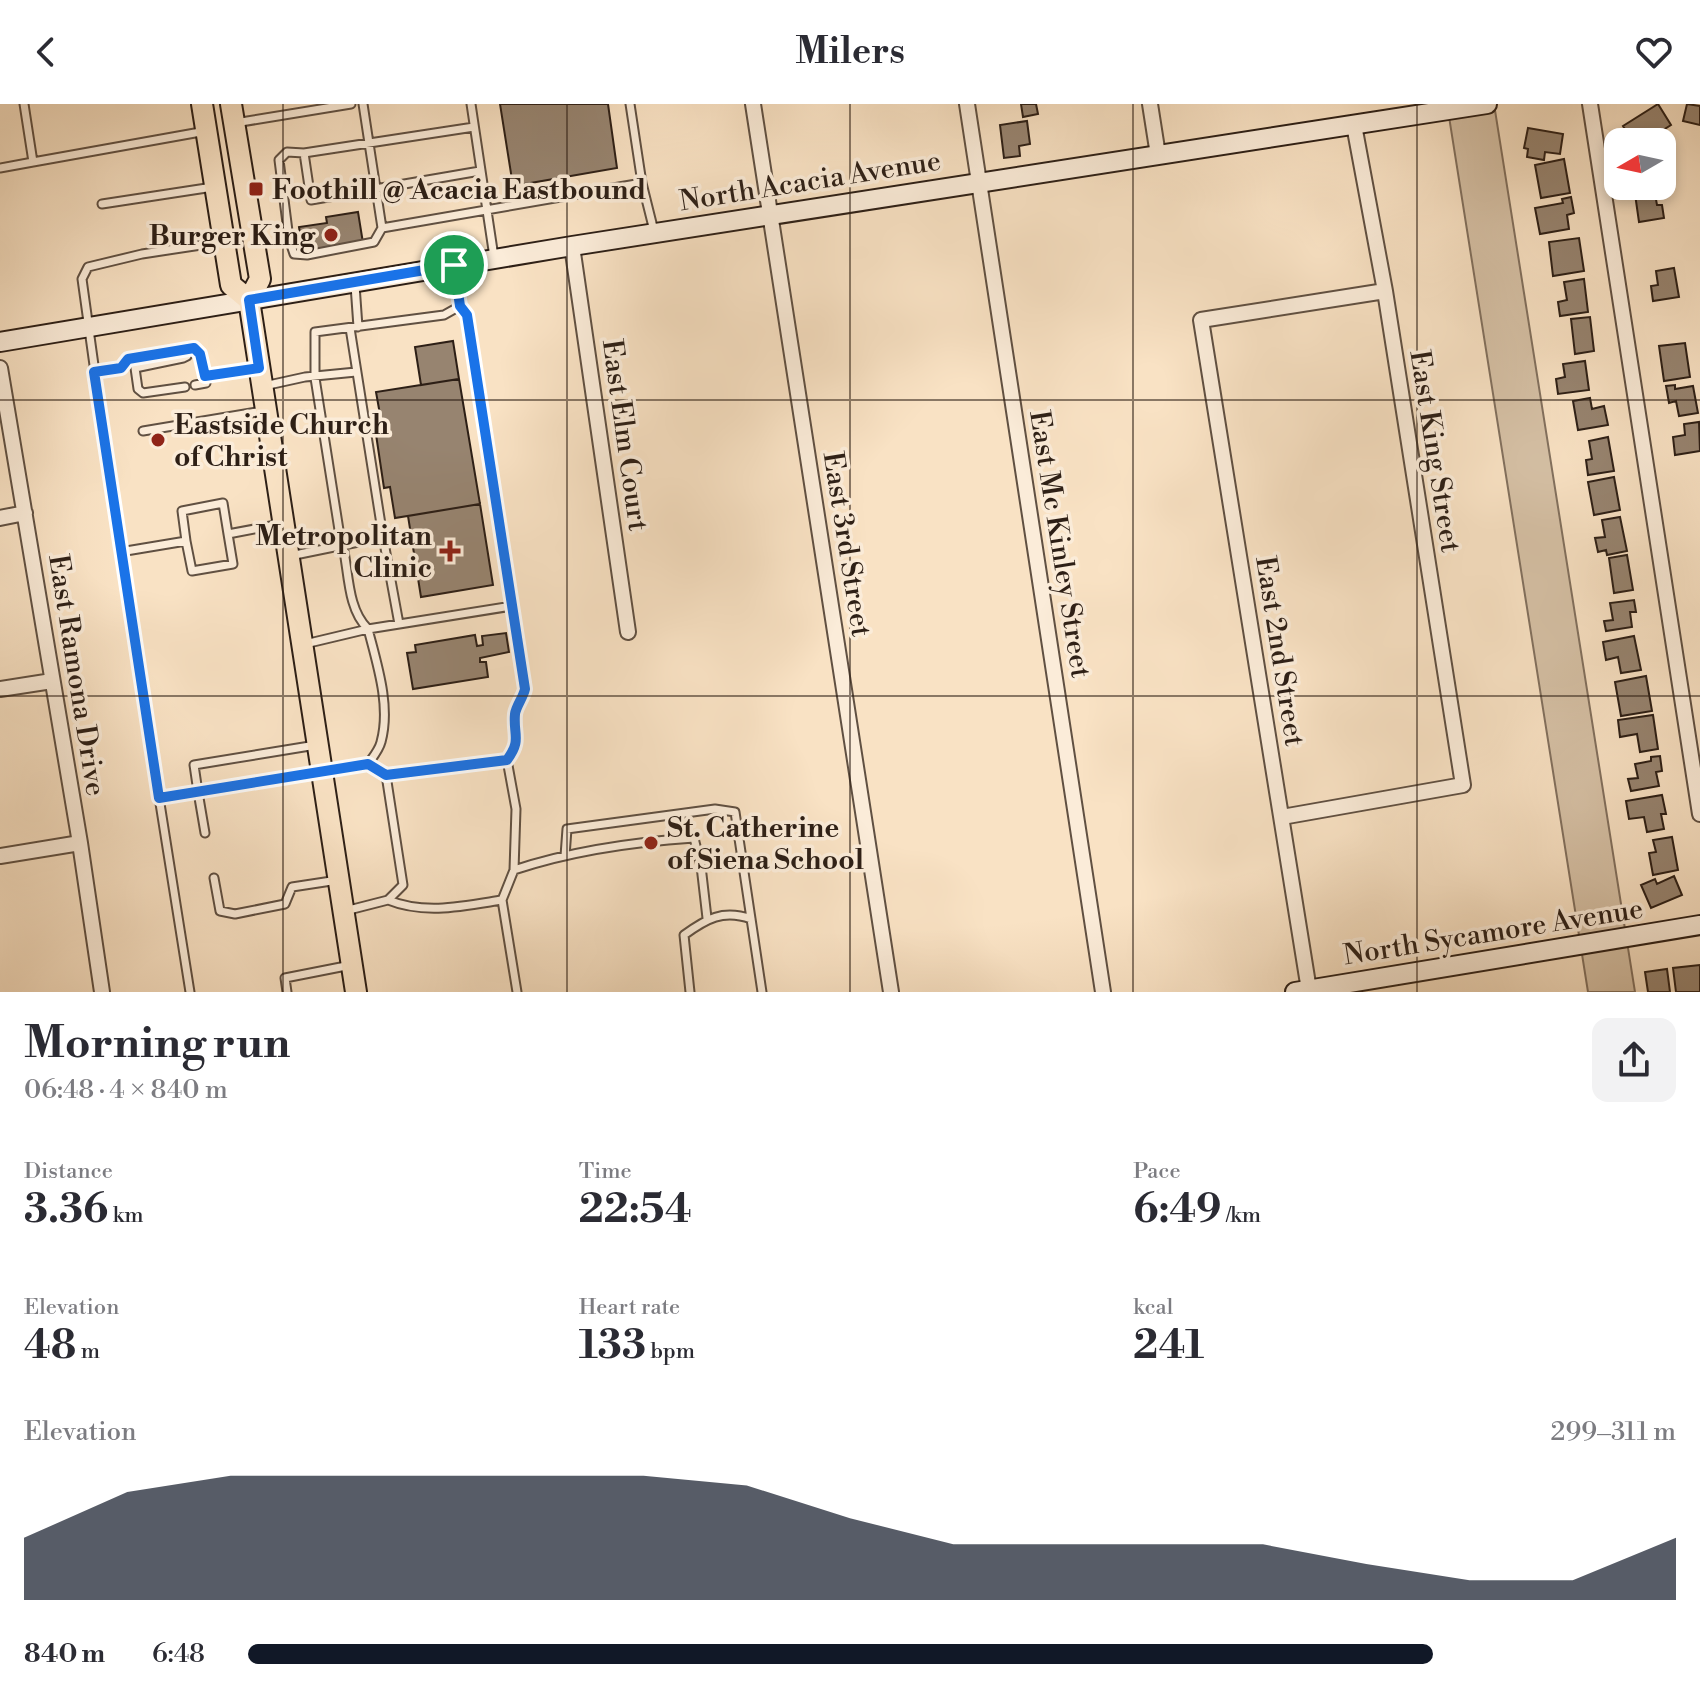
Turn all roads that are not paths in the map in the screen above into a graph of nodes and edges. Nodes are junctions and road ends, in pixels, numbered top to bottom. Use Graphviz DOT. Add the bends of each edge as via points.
graph roads {
  1 [pos="24,104"];
  2 [pos="202,104"];
  3 [pos="351,104"];
  4 [pos="363,104"];
  5 [pos="471,104"];
  6 [pos="630,104"];
  7 [pos="753,104"];
  8 [pos="967,104"];
  9 [pos="1150,104"];
  10 [pos="1487,104"];
  11 [pos="1590,104"];
  12 [pos="330,106"];
  13 [pos="233,113"];
  14 [pos="1354,125"];
  15 [pos="474,127"];
  16 [pos="206,131"];
  17 [pos="369,143"];
  18 [pos="304,153"];
  19 [pos="1158,155"];
  20 [pos="33,162"];
  21 [pos="0,168"];
  22 [pos="480,171"];
  23 [pos="979,181"];
  24 [pos="642,183"];
  25 [pos="215,187"];
  26 [pos="375,189"];
  27 [pos="102,204"];
  28 [pos="487,212"];
  29 [pos="771,214"];
  30 [pos="382,228"];
  31 [pos="655,232"];
  32 [pos="223,242"];
  33 [pos="572,246"];
  34 [pos="494,259"];
  35 [pos="454,265"];
  36 [pos="355,282"];
  37 [pos="1385,291"];
  38 [pos="249,300"];
  39 [pos="460,306"];
  40 [pos="87,326"];
  41 [pos="354,327"];
  42 [pos="0,342"];
  43 [pos="185,349"];
  44 [pos="0,368"];
  45 [pos="94,372"];
  46 [pos="356,372"];
  47 [pos="205,376"];
  48 [pos="260,377"];
  49 [pos="315,378"];
  50 [pos="195,385"];
  51 [pos="185,387"];
  52 [pos="265,410"];
  53 [pos="143,431"];
  54 [pos="25,513"];
  55 [pos="0,518"];
  56 [pos="283,524"];
  57 [pos="228,534"];
  58 [pos="383,537"];
  59 [pos="186,541"];
  60 [pos="344,544"];
  61 [pos="120,552"];
  62 [pos="288,556"];
  63 [pos="512,606"];
  64 [pos="399,624"];
  65 [pos="368,629"];
  66 [pos="628,632"];
  67 [pos="302,645"];
  68 [pos="52,681"];
  69 [pos="0,689"];
  70 [pos="317,745"];
  71 [pos="507,760"];
  72 [pos="368,764"];
  73 [pos="321,771"];
  74 [pos="386,775"];
  75 [pos="198,792"];
  76 [pos="159,798"];
  77 [pos="1700,814"];
  78 [pos="1282,817"];
  79 [pos="205,833"];
  80 [pos="80,843"];
  81 [pos="0,856"];
  82 [pos="565,856"];
  83 [pos="514,870"];
  84 [pos="214,878"];
  85 [pos="338,880"];
  86 [pos="388,900"];
  87 [pos="502,900"];
  88 [pos="343,911"];
  89 [pos="707,918"];
  90 [pos="751,919"];
  91 [pos="1700,925"];
  92 [pos="352,965"];
  93 [pos="1382,985"];
  94 [pos="1302,991"];
  95 [pos="102,992"];
  96 [pos="190,992"];
  97 [pos="287,992"];
  98 [pos="356,992"];
  99 [pos="517,992"];
  100 [pos="690,992"];
  101 [pos="762,992"];
  102 [pos="891,992"];
  103 [pos="1103,992"];
  1 -- 20 [label="lane"];
  2 -- 16 [label="main road"];
  3 -- 12 [label="lane"];
  4 -- 17 [label="lane"];
  5 -- 15 [label="lane"];
  6 -- 24 [label="lane"];
  7 -- 29 [label="street, East 3rd Street"];
  8 -- 23 [label="street, East Mc Kinley Street"];
  9 -- 19 [label="street"];
  10 -- 14 [label="street, North Acacia Avenue"];
  11 -- 77 [label="street"];
  12 -- 13 [label="lane"];
  13 -- 38 [label="main road" via="260,279"];
  14 -- 19 [label="street, North Acacia Avenue"];
  14 -- 37 [label="street, East King Street"];
  15 -- 17 [label="lane"];
  15 -- 22 [label="lane"];
  16 -- 20 [label="lane"];
  16 -- 25 [label="main road"];
  17 -- 18 [label="lane"];
  17 -- 26 [label="lane"];
  18 -- 26 [label="lane" via="311,200"];
  18 -- 30 [label="lane" via="287,152 279,160 294,254 374,242"];
  19 -- 23 [label="street, North Acacia Avenue"];
  20 -- 21 [label="lane"];
  22 -- 26 [label="lane"];
  22 -- 28 [label="lane"];
  23 -- 29 [label="street, North Acacia Avenue"];
  23 -- 103 [label="street, East Mc Kinley Street"];
  24 -- 28 [label="lane"];
  24 -- 31 [label="lane"];
  25 -- 27 [label="lane"];
  25 -- 32 [label="main road"];
  26 -- 30 [label="lane"];
  28 -- 30 [label="lane"];
  28 -- 34 [label="lane"];
  29 -- 31 [label="street, North Acacia Avenue"];
  29 -- 102 [label="street, East 3rd Street"];
  31 -- 33 [label="street, North Acacia Avenue"];
  32 -- 38 [label="main road" via="231,285"];
  32 -- 40 [label="lane" via="88,267 82,279"];
  33 -- 34 [label="street, North Acacia Avenue"];
  33 -- 66 [label="street, East Elm Court"];
  34 -- 35 [label="street, North Acacia Avenue"];
  35 -- 36 [label="street, North Acacia Avenue"];
  35 -- 39 [label="lane"];
  36 -- 38 [label="street, North Acacia Avenue"];
  36 -- 41 [label="lane"];
  37 -- 78 [label="street, East King Street" via="1463,785"];
  37 -- 78 [label="street, East 2nd Street" via="1201,320"];
  38 -- 40 [label="street, North Acacia Avenue"];
  38 -- 48 [label="main road"];
  39 -- 41 [label="lane" via="444,315"];
  39 -- 63 [label="lane" via="467,315"];
  40 -- 42 [label="street, North Acacia Avenue"];
  40 -- 45 [label="lane"];
  41 -- 46 [label="lane"];
  41 -- 49 [label="lane" via="315,332"];
  43 -- 45 [label="lane" via="128,359 121,368"];
  43 -- 47 [label="lane" via="200,354"];
  43 -- 51 [label="lane" via="183,358 135,368 143,393"];
  44 -- 54 [label="street, East Ramona Drive"];
  45 -- 61 [label="lane"];
  46 -- 49 [label="lane"];
  46 -- 58 [label="lane"];
  47 -- 48 [label="lane"];
  47 -- 50 [label="lane" via="206,383"];
  48 -- 49 [label="lane"];
  48 -- 52 [label="main road"];
  49 -- 60 [label="lane"];
  52 -- 53 [label="lane"];
  52 -- 56 [label="main road"];
  54 -- 55 [label="street"];
  54 -- 68 [label="street, East Ramona Drive"];
  56 -- 57 [label="lane"];
  56 -- 62 [label="main road"];
  57 -- 59 [label="lane" via="233,564 206,569 192,571"];
  57 -- 59 [label="lane" via="223,503 182,511"];
  58 -- 60 [label="lane"];
  58 -- 64 [label="lane"];
  59 -- 61 [label="lane"];
  60 -- 62 [label="lane"];
  60 -- 65 [label="lane" via="356,617"];
  61 -- 76 [label="lane"];
  62 -- 67 [label="main road"];
  63 -- 64 [label="lane"];
  63 -- 71 [label="lane" via="525,689 515,712 515,749"];
  64 -- 65 [label="lane"];
  65 -- 67 [label="lane"];
  65 -- 72 [label="lane" via="384,718 381,744"];
  67 -- 70 [label="main road"];
  68 -- 69 [label="street"];
  68 -- 80 [label="street, East Ramona Drive"];
  70 -- 73 [label="main road"];
  70 -- 75 [label="lane" via="194,765"];
  71 -- 74 [label="lane"];
  71 -- 83 [label="lane" via="516,809"];
  72 -- 73 [label="lane"];
  72 -- 74 [label="lane"];
  73 -- 75 [label="lane"];
  73 -- 85 [label="main road"];
  74 -- 86 [label="lane" via="403,885"];
  75 -- 76 [label="lane"];
  75 -- 79 [label="lane"];
  76 -- 96 [label="lane"];
  78 -- 94 [label="street, East 2nd Street"];
  80 -- 81 [label="street"];
  80 -- 95 [label="street, East Ramona Drive"];
  82 -- 83 [label="lane"];
  82 -- 89 [label="lane" via="694,838"];
  82 -- 90 [label="lane" via="567,829 715,809 735,812"];
  83 -- 87 [label="lane"];
  84 -- 85 [label="lane" via="220,911 235,914 285,904 292,887"];
  85 -- 88 [label="main road"];
  86 -- 87 [label="lane" via="451,909"];
  86 -- 88 [label="lane"];
  87 -- 99 [label="lane"];
  88 -- 92 [label="main road"];
  89 -- 90 [label="lane" via="736,914"];
  89 -- 100 [label="lane" via="684,935"];
  90 -- 101 [label="lane"];
  91 -- 93 [label="street, North Sycamore Avenue"];
  92 -- 97 [label="lane" via="285,978"];
  92 -- 98 [label="main road"];
  93 -- 94 [label="street, North Sycamore Avenue"];
}
